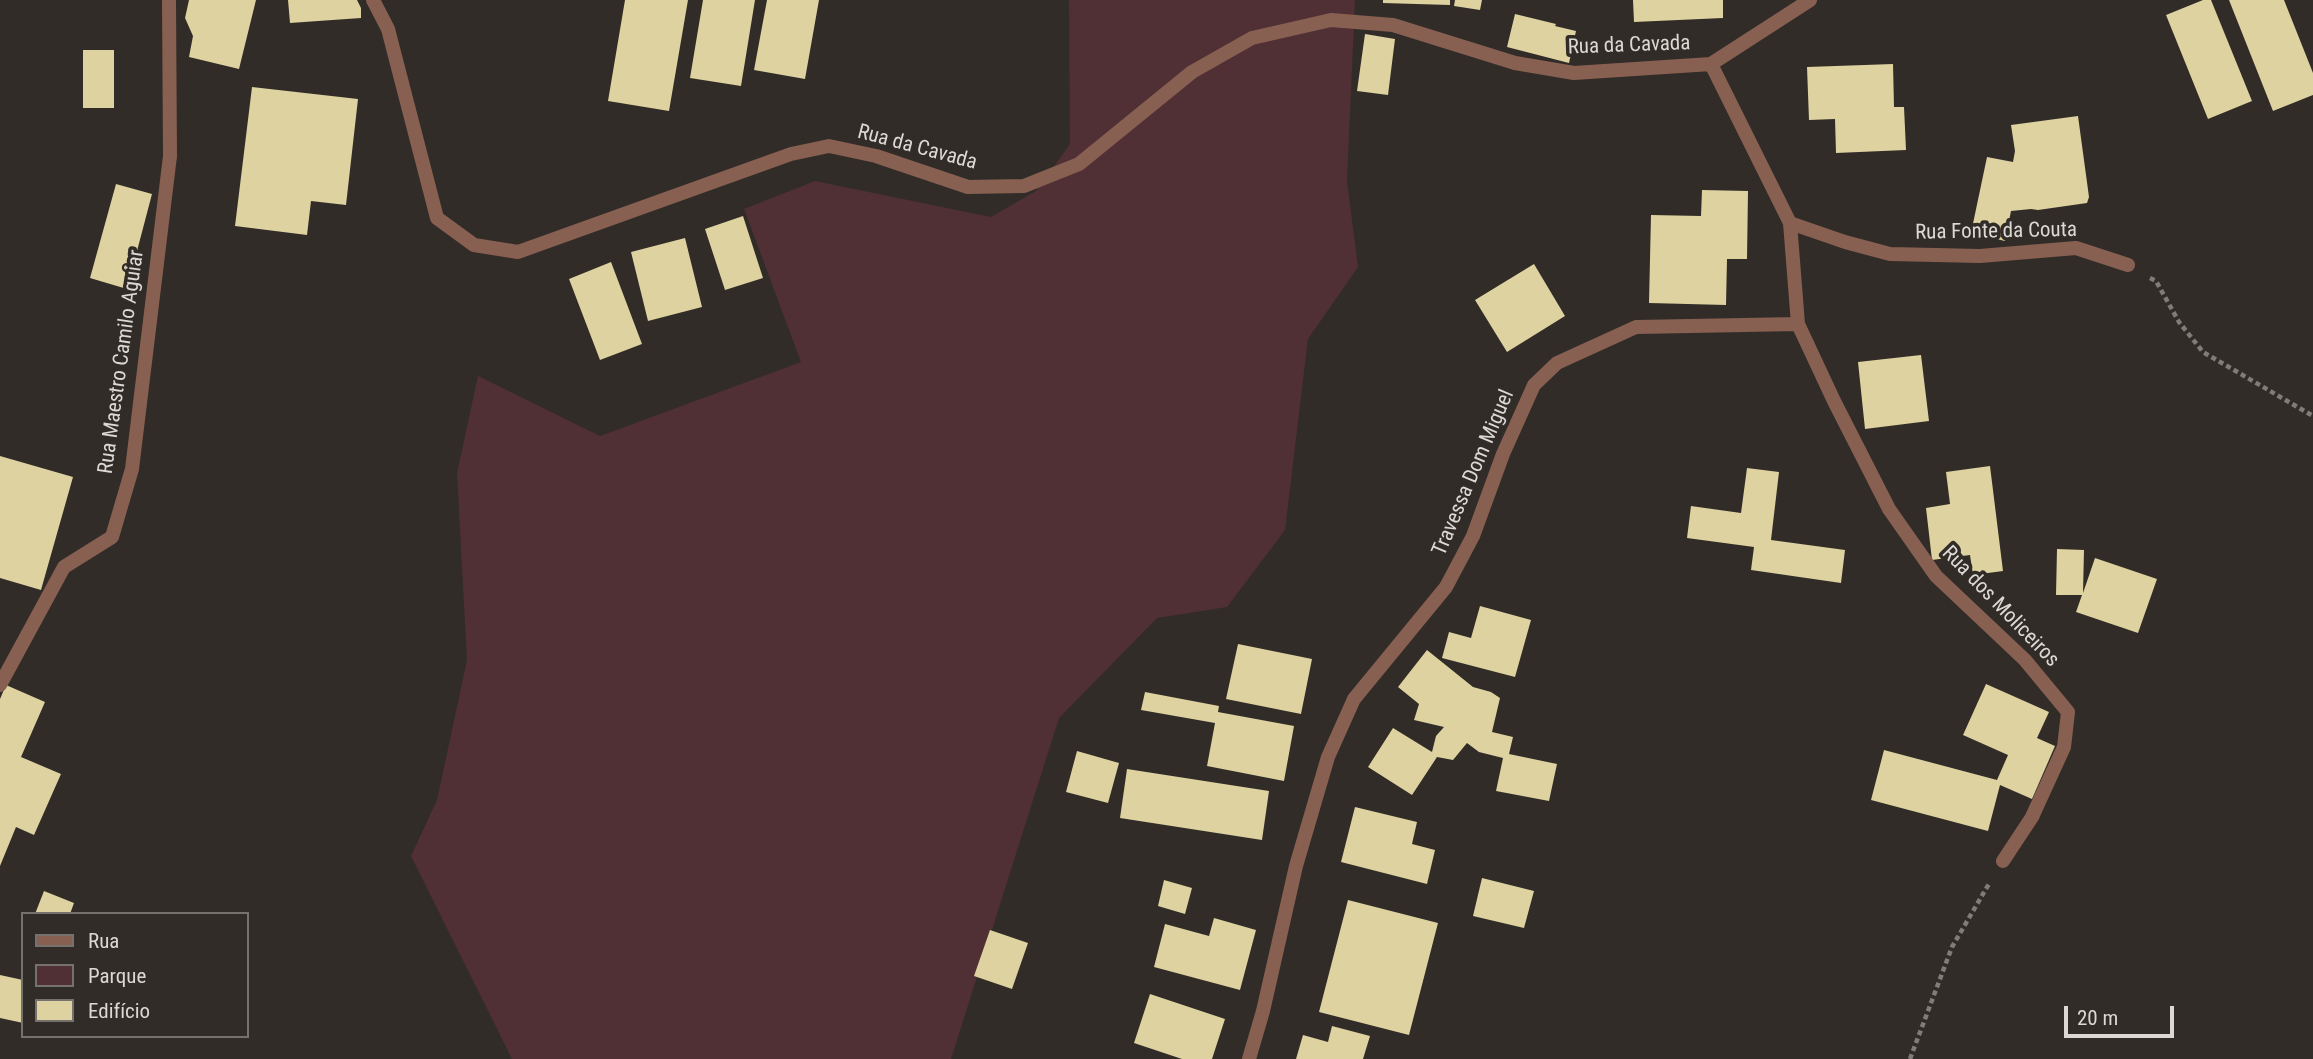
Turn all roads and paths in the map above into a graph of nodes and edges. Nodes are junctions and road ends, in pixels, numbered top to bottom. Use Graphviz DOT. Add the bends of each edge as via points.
graph roads {
  1 [pos="169,0"];
  2 [pos="373,0"];
  3 [pos="1810,0"];
  4 [pos="1711,64"];
  5 [pos="1790,223"];
  6 [pos="2128,265"];
  7 [pos="1798,324"];
  8 [pos="2313,416"];
  9 [pos="0,685"];
  10 [pos="2003,860"];
  11 [pos="1249,1059"];
  12 [pos="1910,1059"];
  1 -- 9 [label="street, Rua Maestro Camilo Aguiar" via="170,156 132,468 112,537 64,567"];
  2 -- 4 [label="street, Rua da Cavada" via="388,29 437,218 474,245 518,252 791,154 829,146 876,156 968,187 1024,186 1079,164 1192,72 1252,38 1331,20 1393,25 1515,63 1574,73"];
  3 -- 4 [label="street"];
  4 -- 5 [label="street, Rua dos Moliceiros"];
  5 -- 6 [label="street, Rua Fonte da Couta" via="1890,254 1980,256 2076,248"];
  5 -- 7 [label="street, Rua dos Moliceiros"];
  6 -- 8 [label="path" via="2156,281 2203,352"];
  7 -- 10 [label="street, Rua dos Moliceiros" via="1889,509 1936,576 2025,660 2068,712 2064,747 2032,817"];
  7 -- 11 [label="street, Travessa Dom Miguel" via="1636,327 1557,363 1534,385 1473,536 1446,587 1354,699 1328,757"];
  10 -- 12 [label="path" via="1952,947"];
}
